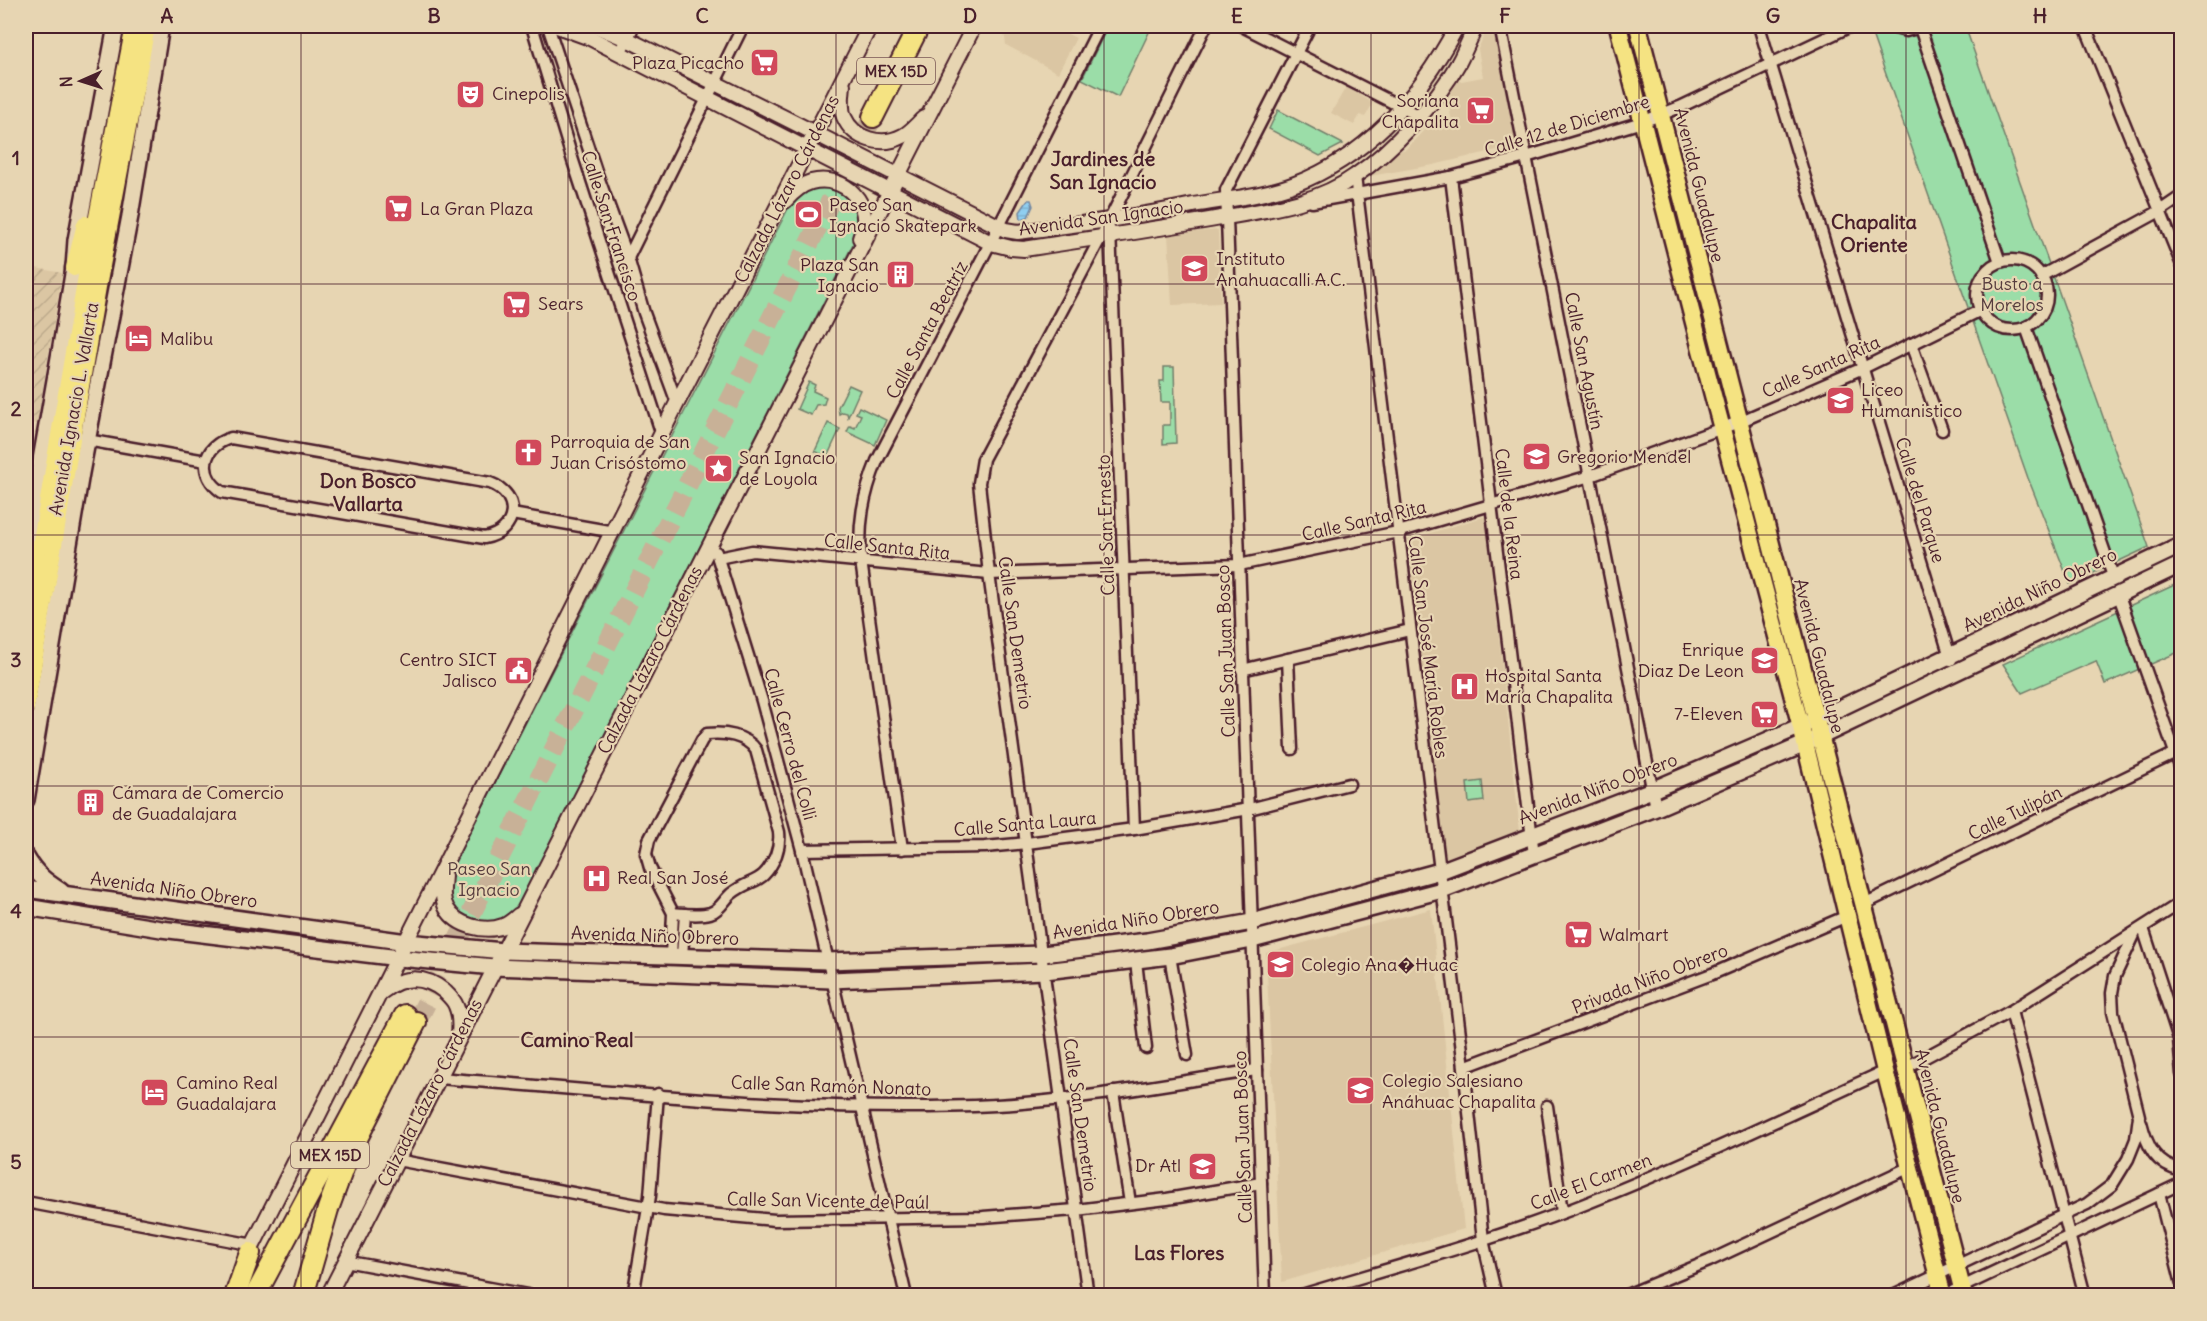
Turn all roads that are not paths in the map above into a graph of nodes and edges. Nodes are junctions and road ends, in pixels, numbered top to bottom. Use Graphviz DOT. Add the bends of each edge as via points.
graph roads {
  1 [pos="116,26"];
  2 [pos="123,26"];
  3 [pos="134,26"];
  4 [pos="147,26"];
  5 [pos="161,26"];
  6 [pos="532,26"];
  7 [pos="548,26"];
  8 [pos="557,26"];
  9 [pos="596,26"];
  10 [pos="634,26"];
  11 [pos="743,26"];
  12 [pos="870,26"];
  13 [pos="903,26"];
  14 [pos="919,26"];
  15 [pos="974,26"];
  16 [pos="1100,26"];
  17 [pos="1206,26"];
  18 [pos="1242,26"];
  19 [pos="1310,26"];
  20 [pos="1457,26"];
  21 [pos="1476,26"];
  22 [pos="1500,26"];
  23 [pos="1618,26"];
  24 [pos="1638,26"];
  25 [pos="1759,26"];
  26 [pos="1851,26"];
  27 [pos="1888,26"];
  28 [pos="2085,26"];
  29 [pos="1922,27"];
  30 [pos="627,39"];
  31 [pos="118,51"];
  32 [pos="620,53"];
  33 [pos="1296,53"];
  34 [pos="1771,64"];
  35 [pos="844,77"];
  36 [pos="714,82"];
  37 [pos="706,98"];
  38 [pos="1403,108"];
  39 [pos="930,113"];
  40 [pos="1661,114"];
  41 [pos="1419,116"];
  42 [pos="1642,122"];
  43 [pos="106,129"];
  44 [pos="816,133"];
  45 [pos="807,150"];
  46 [pos="1526,157"];
  47 [pos="596,171"];
  48 [pos="898,175"];
  49 [pos="1355,176"];
  50 [pos="1451,177"];
  51 [pos="580,184"];
  52 [pos="890,191"];
  53 [pos="1358,195"];
  54 [pos="2181,196"];
  55 [pos="1226,199"];
  56 [pos="1276,207"];
  57 [pos="777,208"];
  58 [pos="2160,211"];
  59 [pos="1227,216"];
  60 [pos="1109,220"];
  61 [pos="999,226"];
  62 [pos="1105,236"];
  63 [pos="991,243"];
  64 [pos="628,258"];
  65 [pos="2000,262"];
  66 [pos="2181,265"];
  67 [pos="74,268"];
  68 [pos="2041,276"];
  69 [pos="837,295"];
  70 [pos="1981,310"];
  71 [pos="644,314"];
  72 [pos="624,319"];
  73 [pos="2026,327"];
  74 [pos="1911,344"];
  75 [pos="61,346"];
  76 [pos="1863,368"];
  77 [pos="66,392"];
  78 [pos="677,403"];
  79 [pos="1739,422"];
  80 [pos="1721,429"];
  81 [pos="1942,430"];
  82 [pos="662,435"];
  83 [pos="80,439"];
  84 [pos="207,461"];
  85 [pos="1590,476"];
  86 [pos="1491,506"];
  87 [pos="512,514"];
  88 [pos="614,532"];
  89 [pos="1398,532"];
  90 [pos="712,539"];
  91 [pos="2181,544"];
  92 [pos="26,546"];
  93 [pos="718,558"];
  94 [pos="861,561"];
  95 [pos="2139,564"];
  96 [pos="2181,564"];
  97 [pos="1239,565"];
  98 [pos="1124,569"];
  99 [pos="989,574"];
  100 [pos="2113,576"];
  101 [pos="2147,579"];
  102 [pos="2085,590"];
  103 [pos="2118,593"];
  104 [pos="2092,605"];
  105 [pos="26,629"];
  106 [pos="1410,630"];
  107 [pos="1949,655"];
  108 [pos="1288,659"];
  109 [pos="1242,670"];
  110 [pos="1954,673"];
  111 [pos="26,708"];
  112 [pos="1808,724"];
  113 [pos="1812,740"];
  114 [pos="1292,749"];
  115 [pos="2178,752"];
  116 [pos="2181,772"];
  117 [pos="1349,784"];
  118 [pos="1652,790"];
  119 [pos="26,800"];
  120 [pos="1656,808"];
  121 [pos="1249,809"];
  122 [pos="1134,829"];
  123 [pos="1532,836"];
  124 [pos="1027,843"];
  125 [pos="902,849"];
  126 [pos="802,850"];
  127 [pos="1534,855"];
  128 [pos="26,856"];
  129 [pos="445,868"];
  130 [pos="1440,871"];
  131 [pos="26,889"];
  132 [pos="1442,890"];
  133 [pos="69,895"];
  134 [pos="2181,902"];
  135 [pos="1864,904"];
  136 [pos="26,907"];
  137 [pos="522,912"];
  138 [pos="673,913"];
  139 [pos="685,914"];
  140 [pos="1847,916"];
  141 [pos="1252,922"];
  142 [pos="2139,931"];
  143 [pos="1252,940"];
  144 [pos="407,942"];
  145 [pos="503,951"];
  146 [pos="1043,954"];
  147 [pos="676,956"];
  148 [pos="1170,956"];
  149 [pos="399,958"];
  150 [pos="827,961"];
  151 [pos="1136,961"];
  152 [pos="494,967"];
  153 [pos="1045,971"];
  154 [pos="831,980"];
  155 [pos="382,992"];
  156 [pos="2011,1011"];
  157 [pos="459,1036"];
  158 [pos="1146,1048"];
  159 [pos="1187,1055"];
  160 [pos="1464,1067"];
  161 [pos="1905,1068"];
  162 [pos="1257,1070"];
  163 [pos="1885,1071"];
  164 [pos="2181,1074"];
  165 [pos="438,1078"];
  166 [pos="1113,1092"];
  167 [pos="658,1095"];
  168 [pos="1062,1100"];
  169 [pos="1547,1106"];
  170 [pos="862,1108"];
  171 [pos="2139,1116"];
  172 [pos="397,1160"];
  173 [pos="1910,1167"];
  174 [pos="2181,1171"];
  175 [pos="2181,1183"];
  176 [pos="1261,1184"];
  177 [pos="2158,1194"];
  178 [pos="26,1202"];
  179 [pos="1130,1203"];
  180 [pos="648,1207"];
  181 [pos="1076,1210"];
  182 [pos="1562,1212"];
  183 [pos="2064,1215"];
  184 [pos="888,1219"];
  185 [pos="2070,1236"];
  186 [pos="1483,1240"];
  187 [pos="252,1249"];
  188 [pos="345,1261"];
  189 [pos="1956,1265"];
  190 [pos="1939,1275"];
  191 [pos="2181,1284"];
  192 [pos="1963,1291"];
  193 [pos="1943,1295"];
  194 [pos="227,1296"];
  195 [pos="235,1296"];
  196 [pos="255,1296"];
  197 [pos="303,1296"];
  198 [pos="328,1296"];
  199 [pos="533,1296"];
  200 [pos="633,1296"];
  201 [pos="906,1296"];
  202 [pos="1088,1296"];
  203 [pos="1265,1296"];
  204 [pos="1298,1296"];
  205 [pos="1496,1296"];
  206 [pos="1624,1296"];
  207 [pos="1893,1296"];
  208 [pos="2085,1296"];
  1 -- 67 [label="main road, Avenida Ignacio L. Vallarta"];
  2 -- 31 [label="main road"];
  3 -- 77 [label="main road, Avenida Ignacio L. Vallarta"];
  4 -- 83 [label="main road, Avenida Ignacio L. Vallarta"];
  5 -- 83 [label="main road, Avenida Ignacio L. Vallarta" via="130,216"];
  6 -- 51 [label="street, Calle San Francisco"];
  7 -- 47 [label="street, Calle San Francisco"];
  8 -- 32 [label="street, Avenida San Ignacio"];
  9 -- 30 [label="street, Avenida San Ignacio"];
  10 -- 30 [label="street"];
  11 -- 36 [label="street"];
  12 -- 35 [label="street, Calzada Lázaro Cárdenas"];
  13 -- 14 [label="highway, Calzada Lázaro Cárdenas / MEX 15D" via="868,116"];
  15 -- 39 [label="street, Calzada Lázaro Cárdenas"];
  16 -- 61 [label="street, Calle Santa Beatríz"];
  17 -- 60 [label="street, Calle San Demetrio"];
  18 -- 33 [label="street"];
  19 -- 33 [label="street, Calle San Juan Bosco"];
  20 -- 38 [label="street, Avenida San Ignacio" via="1425,81"];
  21 -- 41 [label="street, Avenida San Ignacio" via="1442,89"];
  22 -- 46 [label="street, Calle San Agustín"];
  23 -- 42 [label="main road, Avenida Guadalupe"];
  24 -- 40 [label="main road, Avenida Guadalupe"];
  25 -- 34 [label="street, Calle del Parque"];
  26 -- 34 [label="street, Calle 12 de Diciembre"];
  27 -- 29 [label="street" via="1906,31"];
  28 -- 58 [label="street"];
  29 -- 65 [label="street"];
  30 -- 32 [label="street"];
  30 -- 36 [label="street, Avenida San Ignacio"];
  32 -- 37 [label="street, Avenida San Ignacio"];
  33 -- 38 [label="street"];
  33 -- 55 [label="street, Calle San Juan Bosco" via="1226,190"];
  34 -- 40 [label="street, Calle 12 de Diciembre"];
  34 -- 76 [label="street, Calle del Parque"];
  35 -- 39 [label="street" via="843,115 859,135 888,142 904,135"];
  35 -- 44 [label="street, Calzada Lázaro Cárdenas"];
  36 -- 37 [label="street"];
  36 -- 44 [label="street, Avenida San Ignacio"];
  37 -- 45 [label="street, Avenida San Ignacio"];
  37 -- 64 [label="street"];
  38 -- 41 [label="street"];
  38 -- 55 [label="street, Avenida San Ignacio" via="1386,127 1324,170 1295,184"];
  39 -- 48 [label="street, Calzada Lázaro Cárdenas"];
  40 -- 42 [label="street, Calle 12 de Diciembre"];
  40 -- 79 [label="main road, Avenida Guadalupe"];
  41 -- 49 [label="street, Avenida San Ignacio"];
  42 -- 46 [label="street, Calle 12 de Diciembre"];
  42 -- 80 [label="main road, Avenida Guadalupe"];
  43 -- 67 [label="main road"];
  44 -- 45 [label="street, Calzada Lázaro Cárdenas"];
  44 -- 48 [label="street, Avenida San Ignacio"];
  45 -- 52 [label="street, Avenida San Ignacio"];
  45 -- 57 [label="street, Calzada Lázaro Cárdenas"];
  46 -- 50 [label="street, Calle 12 de Diciembre"];
  46 -- 85 [label="street, Calle San Agustín"];
  47 -- 51 [label="street" via="590,180"];
  47 -- 64 [label="street, Calle San Francisco"];
  48 -- 52 [label="street, Calzada Lázaro Cárdenas"];
  48 -- 61 [label="street, Avenida San Ignacio"];
  49 -- 53 [label="street, Calle San José María Robles"];
  49 -- 56 [label="street, Avenida San Ignacio" via="1329,191"];
  50 -- 53 [label="street, Calle 12 de Diciembre"];
  50 -- 86 [label="street, Calle de la Reina"];
  51 -- 72 [label="street, Calle San Francisco"];
  52 -- 63 [label="street, Avenida San Ignacio"];
  52 -- 69 [label="street, Calzada Lázaro Cárdenas"];
  53 -- 56 [label="street, Calle 12 de Diciembre"];
  53 -- 89 [label="street, Calle San José María Robles"];
  54 -- 58 [label="street"];
  55 -- 59 [label="street, Calle San Juan Bosco"];
  55 -- 60 [label="street, Avenida San Ignacio"];
  56 -- 59 [label="street, Avenida San Ignacio"];
  57 -- 69 [label="street" via="796,189 825,180 852,192 861,201 864,231"];
  57 -- 78 [label="street, Calzada Lázaro Cárdenas"];
  58 -- 66 [label="street"];
  58 -- 68 [label="street"];
  59 -- 62 [label="street, Avenida San Ignacio"];
  59 -- 97 [label="street, Calle San Juan Bosco"];
  60 -- 61 [label="street, Avenida San Ignacio" via="1018,232"];
  60 -- 62 [label="street, Calle San Demetrio"];
  61 -- 63 [label="street, Calle Santa Beatríz"];
  62 -- 63 [label="street, Avenida San Ignacio" via="1024,249"];
  62 -- 98 [label="street, Calle San Ernesto"];
  62 -- 99 [label="street, Calle San Demetrio" via="983,459 979,483"];
  63 -- 94 [label="street, Calle Santa Beatríz" via="868,483 861,511"];
  64 -- 71 [label="street, Calle San Francisco"];
  65 -- 68 [label="street" via="2023,262"];
  65 -- 70 [label="street" via="1980,282 1977,296"];
  67 -- 75 [label="main road, Avenida Ignacio L. Vallarta"];
  68 -- 73 [label="street" via="2046,301 2040,316"];
  69 -- 90 [label="street, Calzada Lázaro Cárdenas"];
  70 -- 73 [label="street" via="2000,328"];
  70 -- 74 [label="street, Calle Santa Rita"];
  71 -- 72 [label="street"];
  71 -- 78 [label="street, Calle San Francisco"];
  72 -- 82 [label="street, Calle San Francisco"];
  73 -- 100 [label="street"];
  74 -- 76 [label="street, Calle Santa Rita"];
  74 -- 81 [label="street"];
  75 -- 77 [label="main road"];
  75 -- 92 [label="main road, Avenida Ignacio L. Vallarta"];
  76 -- 79 [label="street, Calle Santa Rita"];
  76 -- 107 [label="street, Calle del Parque"];
  77 -- 105 [label="main road, Avenida Ignacio L. Vallarta"];
  78 -- 82 [label="street, Calzada Lázaro Cárdenas"];
  79 -- 80 [label="street, Calle Santa Rita"];
  79 -- 112 [label="main road, Avenida Guadalupe"];
  80 -- 85 [label="street, Calle Santa Rita"];
  80 -- 112 [label="main road, Avenida Guadalupe"];
  82 -- 88 [label="street, Calzada Lázaro Cárdenas"];
  83 -- 84 [label="street"];
  83 -- 111 [label="main road, Avenida Ignacio L. Vallarta"];
  83 -- 119 [label="main road, Avenida Ignacio L. Vallarta"];
  84 -- 87 [label="street" via="214,446 240,439 498,486 510,499"];
  84 -- 87 [label="street" via="209,479 222,492 231,494 484,537 501,532"];
  85 -- 86 [label="street, Calle Santa Rita"];
  85 -- 118 [label="street, Calle San Agustín"];
  86 -- 89 [label="street, Calle Santa Rita"];
  86 -- 123 [label="street, Calle de la Reina"];
  87 -- 88 [label="street"];
  88 -- 129 [label="street, Calzada Lázaro Cárdenas"];
  89 -- 97 [label="street, Calle Santa Rita"];
  89 -- 106 [label="street, Calle San José María Robles"];
  90 -- 93 [label="street, Calle Cerro del Colli"];
  90 -- 137 [label="street, Calzada Lázaro Cárdenas"];
  91 -- 95 [label="main road, Avenida Niño Obrero"];
  93 -- 94 [label="street, Calle Santa Rita" via="752,551"];
  93 -- 126 [label="street, Calle Cerro del Colli"];
  94 -- 99 [label="street, Calle Santa Rita"];
  94 -- 125 [label="street, Calle Santa Beatríz"];
  95 -- 100 [label="main road, Avenida Niño Obrero"];
  95 -- 101 [label="main road"];
  96 -- 101 [label="main road, Avenida Niño Obrero"];
  97 -- 98 [label="street, Calle Santa Rita"];
  97 -- 109 [label="street, Calle San Juan Bosco"];
  98 -- 99 [label="street, Calle Santa Rita"];
  98 -- 122 [label="street, Calle San Ernesto"];
  99 -- 124 [label="street, Calle San Demetrio"];
  100 -- 102 [label="main road, Avenida Niño Obrero"];
  101 -- 103 [label="main road, Avenida Niño Obrero"];
  102 -- 104 [label="main road"];
  102 -- 107 [label="main road, Avenida Niño Obrero"];
  103 -- 104 [label="main road, Avenida Niño Obrero"];
  103 -- 115 [label="street"];
  104 -- 110 [label="main road, Avenida Niño Obrero"];
  106 -- 108 [label="street"];
  106 -- 130 [label="street, Calle San José María Robles"];
  107 -- 110 [label="street, Calle del Parque"];
  107 -- 112 [label="main road, Avenida Niño Obrero"];
  108 -- 109 [label="street"];
  108 -- 114 [label="street"];
  109 -- 121 [label="street, Calle San Juan Bosco"];
  110 -- 113 [label="main road, Avenida Niño Obrero"];
  112 -- 113 [label="main road, Avenida Guadalupe"];
  112 -- 118 [label="main road, Avenida Niño Obrero"];
  113 -- 120 [label="main road, Avenida Niño Obrero"];
  113 -- 135 [label="main road, Avenida Guadalupe"];
  113 -- 140 [label="main road, Avenida Guadalupe"];
  115 -- 116 [label="street"];
  115 -- 135 [label="street, Calle Tulipán"];
  117 -- 121 [label="street, Calle Santa Laura"];
  118 -- 120 [label="street, Calle San Agustín"];
  118 -- 123 [label="main road, Avenida Niño Obrero"];
  120 -- 127 [label="main road, Avenida Niño Obrero"];
  121 -- 122 [label="street, Calle Santa Laura"];
  121 -- 141 [label="street, Calle San Juan Bosco"];
  122 -- 124 [label="street, Calle Santa Laura"];
  123 -- 127 [label="street, Calle de la Reina"];
  123 -- 130 [label="main road, Avenida Niño Obrero"];
  124 -- 125 [label="street, Calle Santa Laura"];
  124 -- 146 [label="street, Calle San Demetrio"];
  125 -- 126 [label="street, Calle Santa Laura"];
  126 -- 150 [label="street, Calle Cerro del Colli"];
  127 -- 132 [label="main road, Avenida Niño Obrero"];
  128 -- 133 [label="main road" via="45,881"];
  129 -- 137 [label="street" via="443,895 454,918 486,929 506,925"];
  129 -- 144 [label="street, Calzada Lázaro Cárdenas"];
  130 -- 132 [label="street, Calle San José María Robles"];
  130 -- 141 [label="main road, Avenida Niño Obrero"];
  131 -- 133 [label="main road, Avenida Niño Obrero"];
  132 -- 143 [label="main road, Avenida Niño Obrero"];
  132 -- 160 [label="street, Calle San José María Robles"];
  133 -- 144 [label="main road, Avenida Niño Obrero"];
  134 -- 142 [label="street"];
  135 -- 161 [label="main road, Avenida Guadalupe"];
  136 -- 149 [label="main road, Avenida Niño Obrero" via="161,929"];
  137 -- 145 [label="street, Calzada Lázaro Cárdenas"];
  138 -- 139 [label="street"];
  138 -- 139 [label="street" via="650,868 646,854 649,840 707,734 743,738 756,750 779,832 778,851 762,877 733,892 714,912"];
  138 -- 147 [label="street"];
  139 -- 147 [label="street"];
  140 -- 160 [label="street, Privada Niño Obrero" via="1712,974"];
  140 -- 163 [label="main road, Avenida Guadalupe"];
  141 -- 143 [label="street, Calle San Juan Bosco"];
  141 -- 146 [label="main road, Avenida Niño Obrero"];
  142 -- 156 [label="street"];
  142 -- 164 [label="street" via="2179,1039"];
  142 -- 171 [label="street" via="2123,955 2112,993 2113,1012"];
  143 -- 148 [label="main road, Avenida Niño Obrero"];
  143 -- 162 [label="street, Calle San Juan Bosco"];
  144 -- 145 [label="main road, Avenida Niño Obrero"];
  144 -- 149 [label="street, Calzada Lázaro Cárdenas"];
  145 -- 147 [label="main road, Avenida Niño Obrero"];
  145 -- 152 [label="street, Calzada Lázaro Cárdenas"];
  146 -- 150 [label="main road, Avenida Niño Obrero"];
  146 -- 153 [label="street, Calle San Demetrio"];
  147 -- 150 [label="main road, Avenida Niño Obrero"];
  148 -- 151 [label="main road, Avenida Niño Obrero"];
  148 -- 159 [label="street"];
  149 -- 152 [label="main road, Avenida Niño Obrero"];
  149 -- 155 [label="street, Calzada Lázaro Cárdenas"];
  150 -- 154 [label="street, Calle Cerro del Colli"];
  151 -- 153 [label="main road, Avenida Niño Obrero"];
  151 -- 158 [label="street"];
  152 -- 154 [label="main road, Avenida Niño Obrero"];
  152 -- 157 [label="street, Calzada Lázaro Cárdenas"];
  153 -- 154 [label="main road, Avenida Niño Obrero"];
  153 -- 168 [label="street, Calle San Demetrio"];
  154 -- 170 [label="street, Calle Cerro del Colli"];
  155 -- 157 [label="street" via="405,979 437,986 456,1004"];
  155 -- 187 [label="street, Calzada Lázaro Cárdenas"];
  156 -- 161 [label="street"];
  156 -- 183 [label="street"];
  157 -- 165 [label="street, Calzada Lázaro Cárdenas"];
  160 -- 186 [label="street, Calle San José María Robles"];
  161 -- 189 [label="main road, Avenida Guadalupe"];
  162 -- 166 [label="street, Calle San Ramón Nonato"];
  162 -- 176 [label="street, Calle San Juan Bosco"];
  163 -- 173 [label="main road, Avenida Guadalupe"];
  163 -- 182 [label="street, Calle El Carmen" via="1687,1162"];
  165 -- 167 [label="street, Calle San Ramón Nonato"];
  165 -- 172 [label="street, Calzada Lázaro Cárdenas"];
  166 -- 168 [label="street, Calle San Ramón Nonato"];
  166 -- 179 [label="street"];
  167 -- 170 [label="street, Calle San Ramón Nonato"];
  167 -- 180 [label="street"];
  168 -- 170 [label="street, Calle San Ramón Nonato"];
  168 -- 181 [label="street, Calle San Demetrio"];
  169 -- 182 [label="street"];
  170 -- 184 [label="street, Calle Cerro del Colli"];
  171 -- 174 [label="street" via="2155,1157"];
  171 -- 183 [label="street" via="2128,1159 2112,1185"];
  172 -- 180 [label="street, Calle San Vicente de Paúl"];
  172 -- 188 [label="street, Calzada Lázaro Cárdenas"];
  173 -- 190 [label="main road, Avenida Guadalupe"];
  173 -- 206 [label="street" via="1709,1262"];
  175 -- 177 [label="street"];
  176 -- 179 [label="street, Calle San Vicente de Paúl"];
  176 -- 203 [label="street, Calle San Juan Bosco"];
  177 -- 185 [label="street"];
  177 -- 191 [label="street"];
  178 -- 187 [label="street"];
  179 -- 181 [label="street, Calle San Vicente de Paúl"];
  180 -- 184 [label="street, Calle San Vicente de Paúl" via="775,1220"];
  180 -- 200 [label="street"];
  181 -- 184 [label="street, Calle San Vicente de Paúl"];
  181 -- 202 [label="street, Calle San Demetrio"];
  182 -- 186 [label="street, Calle El Carmen"];
  183 -- 185 [label="street"];
  183 -- 189 [label="street"];
  184 -- 201 [label="street, Calle Cerro del Colli"];
  185 -- 192 [label="street"];
  185 -- 208 [label="street"];
  186 -- 204 [label="street, Calle El Carmen"];
  186 -- 205 [label="street, Calle San José María Robles"];
  187 -- 194 [label="street, Calzada Lázaro Cárdenas"];
  187 -- 195 [label="highway"];
  188 -- 198 [label="street, Calzada Lázaro Cárdenas"];
  188 -- 199 [label="street"];
  189 -- 190 [label="street"];
  189 -- 192 [label="main road, Avenida Guadalupe"];
  190 -- 193 [label="main road, Avenida Guadalupe"];
  190 -- 207 [label="street"];
  192 -- 193 [label="street"];
  196 -- 197 [label="highway, MEX 15D" via="411,1018 346,1160"];
}
